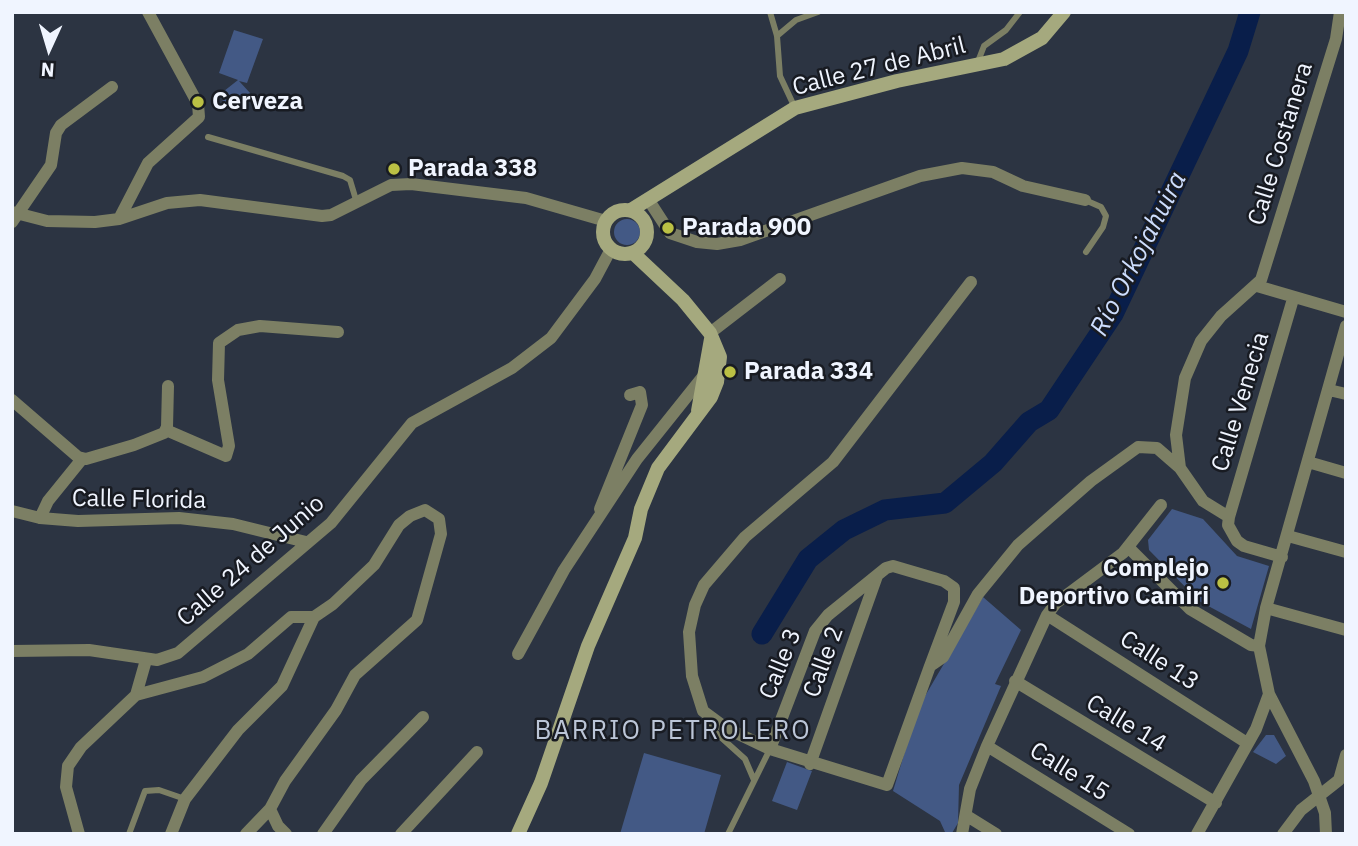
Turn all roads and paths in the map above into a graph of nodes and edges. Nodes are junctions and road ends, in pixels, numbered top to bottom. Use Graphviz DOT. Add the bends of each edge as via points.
graph roads {
  1 [pos="148,12"];
  2 [pos="770,12"];
  3 [pos="818,12"];
  4 [pos="1020,12"];
  5 [pos="1064,12"];
  6 [pos="1340,12"];
  7 [pos="778,36"];
  8 [pos="976,66"];
  9 [pos="112,87"];
  10 [pos="795,108"];
  11 [pos="208,137"];
  12 [pos="648,199"];
  13 [pos="356,200"];
  14 [pos="1085,200"];
  15 [pos="631,210"];
  16 [pos="14,216"];
  17 [pos="119,219"];
  18 [pos="606,221"];
  19 [pos="611,249"];
  20 [pos="1086,251"];
  21 [pos="633,253"];
  22 [pos="780,279"];
  23 [pos="971,282"];
  24 [pos="1256,286"];
  25 [pos="1293,299"];
  26 [pos="1346,312"];
  27 [pos="1346,326"];
  28 [pos="338,332"];
  29 [pos="710,336"];
  30 [pos="711,374"];
  31 [pos="168,386"];
  32 [pos="1329,390"];
  33 [pos="1346,394"];
  34 [pos="630,395"];
  35 [pos="12,400"];
  36 [pos="166,430"];
  37 [pos="82,459"];
  38 [pos="1308,462"];
  39 [pos="1180,468"];
  40 [pos="1346,472"];
  41 [pos="1161,505"];
  42 [pos="12,510"];
  43 [pos="1229,517"];
  44 [pos="40,518"];
  45 [pos="595,526"];
  46 [pos="1288,536"];
  47 [pos="306,542"];
  48 [pos="1128,547"];
  49 [pos="1346,552"];
  50 [pos="1282,556"];
  51 [pos="878,574"];
  52 [pos="1266,608"];
  53 [pos="1047,615"];
  54 [pos="314,617"];
  55 [pos="1346,631"];
  56 [pos="1259,646"];
  57 [pos="12,651"];
  58 [pos="518,654"];
  59 [pos="146,660"];
  60 [pos="930,666"];
  61 [pos="1015,681"];
  62 [pos="1269,694"];
  63 [pos="136,695"];
  64 [pos="708,715"];
  65 [pos="423,718"];
  66 [pos="1247,743"];
  67 [pos="987,746"];
  68 [pos="770,749"];
  69 [pos="477,752"];
  70 [pos="1346,755"];
  71 [pos="810,764"];
  72 [pos="754,780"];
  73 [pos="1320,797"];
  74 [pos="185,799"];
  75 [pos="1216,803"];
  76 [pos="271,809"];
  77 [pos="967,816"];
  78 [pos="79,834"];
  79 [pos="129,834"];
  80 [pos="171,834"];
  81 [pos="246,834"];
  82 [pos="286,834"];
  83 [pos="323,834"];
  84 [pos="401,834"];
  85 [pos="518,834"];
  86 [pos="729,834"];
  87 [pos="962,834"];
  88 [pos="996,834"];
  89 [pos="1129,834"];
  90 [pos="1197,834"];
  91 [pos="1283,834"];
  92 [pos="1326,834"];
  1 -- 17 [label="street" via="198,104 199,117 148,163"];
  2 -- 7 [label="lane"];
  3 -- 7 [label="lane" via="796,20"];
  4 -- 8 [label="lane" via="984,46"];
  5 -- 8 [label="main road, Calle 27 de Abril" via="1042,38 1024,50"];
  6 -- 24 [label="street, Calle Costanera" via="1332,52"];
  7 -- 10 [label="lane" via="780,76"];
  8 -- 10 [label="main road, Calle 27 de Abril"];
  9 -- 16 [label="street" via="61,125 51,165"];
  10 -- 12 [label="main road, Calle 27 de Abril"];
  11 -- 13 [label="lane" via="343,176 350,180"];
  12 -- 14 [label="street" via="670,233 717,244 950,169 993,173 1023,187"];
  12 -- 15 [label="main road, Calle 27 de Abril"];
  13 -- 17 [label="street" via="322,216 200,200 167,204"];
  13 -- 18 [label="street" via="391,185 411,184 526,198"];
  14 -- 20 [label="lane" via="1101,206 1106,216"];
  15 -- 18 [label="main road" via="616,211"];
  15 -- 21 [label="main road" via="643,218 648,231 644,245"];
  16 -- 17 [label="street" via="67,223"];
  18 -- 19 [label="main road" via="603,236"];
  19 -- 21 [label="main road"];
  19 -- 47 [label="street, Calle 24 de Junio" via="595,279 551,338 512,368 412,423 344,508"];
  21 -- 29 [label="main road" via="683,300"];
  22 -- 29 [label="street"];
  23 -- 64 [label="street" via="833,462 745,537 704,585 689,632 689,654 696,696"];
  24 -- 25 [label="street"];
  24 -- 39 [label="street" via="1201,341 1185,378 1176,435"];
  25 -- 26 [label="street"];
  25 -- 43 [label="street, Calle Venecia"];
  27 -- 32 [label="street"];
  28 -- 36 [label="street" via="260,326 238,330 219,343 218,380 229,446 226,456"];
  29 -- 30 [label="main road"];
  30 -- 45 [label="street" via="637,459"];
  30 -- 85 [label="main road" via="698,412 658,468 649,489 635,538 588,646 541,783"];
  31 -- 36 [label="street"];
  32 -- 33 [label="street"];
  32 -- 38 [label="street"];
  34 -- 45 [label="street" via="640,391 642,405"];
  35 -- 37 [label="street"];
  36 -- 37 [label="street" via="134,446"];
  37 -- 44 [label="street"];
  38 -- 40 [label="street"];
  38 -- 46 [label="street"];
  39 -- 43 [label="street" via="1203,501"];
  39 -- 60 [label="street" via="1157,448 1138,447 1091,481 993,572 943,657"];
  41 -- 48 [label="street"];
  42 -- 44 [label="street, Calle Florida"];
  43 -- 50 [label="street" via="1237,541"];
  44 -- 47 [label="street, Calle Florida" via="179,518 233,524"];
  45 -- 58 [label="street" via="564,570"];
  46 -- 49 [label="street"];
  46 -- 50 [label="street"];
  47 -- 59 [label="street, Calle 24 de Junio" via="178,653 168,659"];
  48 -- 53 [label="street"];
  48 -- 56 [label="street" via="1190,609"];
  50 -- 52 [label="street"];
  51 -- 60 [label="street" via="893,566 954,588 954,602"];
  51 -- 68 [label="street, Calle 3" via="815,631"];
  51 -- 71 [label="street, Calle 2"];
  52 -- 55 [label="street"];
  52 -- 56 [label="street"];
  53 -- 61 [label="street"];
  53 -- 66 [label="street, Calle 13"];
  54 -- 63 [label="street" via="291,617 248,654 203,677"];
  54 -- 74 [label="street" via="282,686 238,730"];
  54 -- 76 [label="street" via="374,565 410,516 425,510 439,519 441,534 416,620 355,675"];
  56 -- 62 [label="street"];
  57 -- 59 [label="street" via="100,651"];
  59 -- 63 [label="street"];
  60 -- 71 [label="street" via="887,785"];
  61 -- 67 [label="street"];
  61 -- 75 [label="street, Calle 14"];
  62 -- 66 [label="street"];
  62 -- 73 [label="street"];
  63 -- 78 [label="street" via="81,747 68,766 66,787"];
  64 -- 68 [label="street"];
  64 -- 72 [label="lane" via="715,733 745,759"];
  65 -- 83 [label="street" via="361,780"];
  66 -- 75 [label="street"];
  67 -- 77 [label="street" via="970,789"];
  67 -- 89 [label="street, Calle 15"];
  68 -- 71 [label="street"];
  68 -- 72 [label="lane"];
  69 -- 84 [label="street"];
  70 -- 73 [label="street" via="1339,780"];
  72 -- 86 [label="lane"];
  73 -- 91 [label="street" via="1301,810"];
  73 -- 92 [label="street"];
  74 -- 79 [label="lane" via="159,790 145,791"];
  74 -- 80 [label="street"];
  75 -- 90 [label="street"];
  76 -- 81 [label="street"];
  76 -- 82 [label="street"];
  77 -- 87 [label="street"];
  77 -- 88 [label="street"];
}
